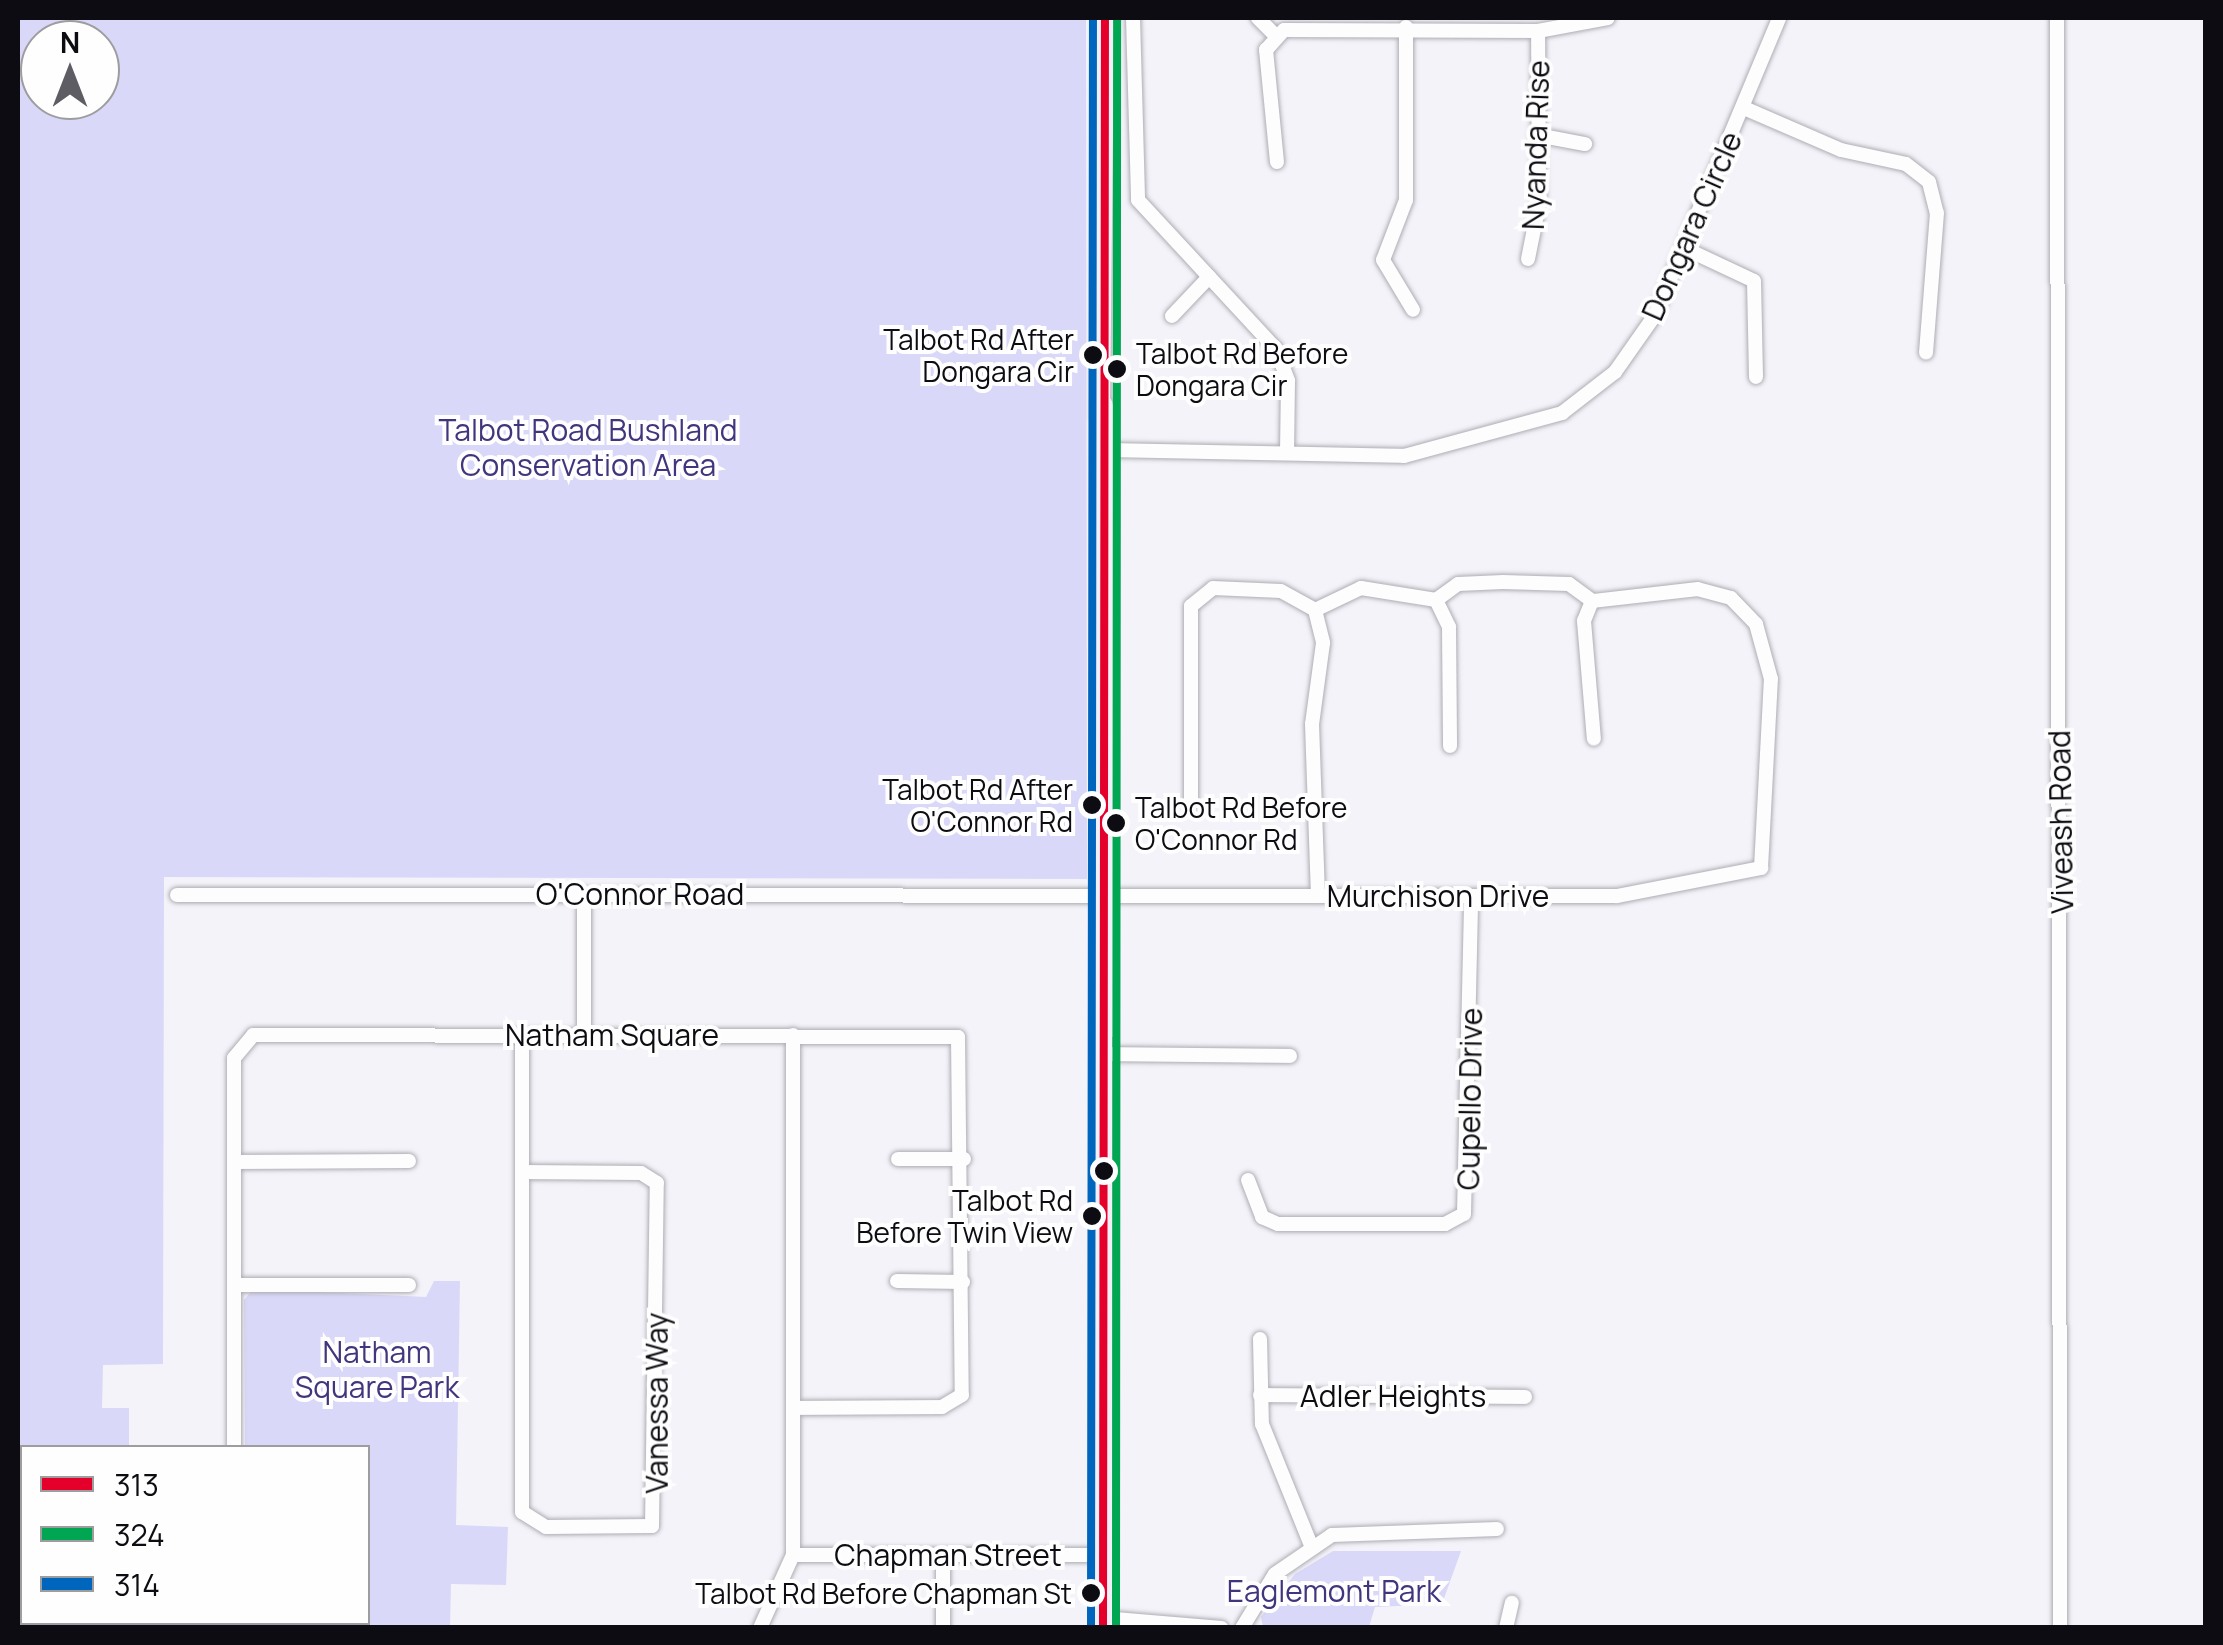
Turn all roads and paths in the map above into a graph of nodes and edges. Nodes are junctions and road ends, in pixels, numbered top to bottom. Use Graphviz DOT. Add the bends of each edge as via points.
graph roads {
  1 [pos="1104,18"];
  2 [pos="1133,18"];
  3 [pos="1258,18"];
  4 [pos="1608,18"];
  5 [pos="1779,18"];
  6 [pos="2057,18"];
  7 [pos="1406,27"];
  8 [pos="1538,31"];
  9 [pos="1275,35"];
  10 [pos="1744,108"];
  11 [pos="1537,135"];
  12 [pos="1585,144"];
  13 [pos="1277,162"];
  14 [pos="1684,248"];
  15 [pos="1528,259"];
  16 [pos="1209,277"];
  17 [pos="1412,310"];
  18 [pos="1172,316"];
  19 [pos="1926,353"];
  20 [pos="1756,377"];
  21 [pos="1104,447"];
  22 [pos="1287,453"];
  23 [pos="1436,600"];
  24 [pos="1592,601"];
  25 [pos="1315,610"];
  26 [pos="1594,739"];
  27 [pos="1450,746"];
  28 [pos="1190,802"];
  29 [pos="584,894"];
  30 [pos="1104,894"];
  31 [pos="177,895"];
  32 [pos="1318,896"];
  33 [pos="1471,896"];
  34 [pos="584,1035"];
  35 [pos="794,1035"];
  36 [pos="522,1036"];
  37 [pos="1104,1054"];
  38 [pos="1290,1056"];
  39 [pos="898,1159"];
  40 [pos="964,1159"];
  41 [pos="409,1161"];
  42 [pos="234,1162"];
  43 [pos="522,1172"];
  44 [pos="1248,1180"];
  45 [pos="897,1282"];
  46 [pos="962,1282"];
  47 [pos="234,1285"];
  48 [pos="409,1285"];
  49 [pos="1260,1339"];
  50 [pos="1260,1395"];
  51 [pos="1525,1397"];
  52 [pos="793,1408"];
  53 [pos="234,1445"];
  54 [pos="1497,1528"];
  55 [pos="1311,1545"];
  56 [pos="793,1555"];
  57 [pos="1104,1555"];
  58 [pos="943,1557"];
  59 [pos="1512,1603"];
  60 [pos="1103,1623"];
  61 [pos="760,1628"];
  62 [pos="943,1628"];
  63 [pos="1222,1628"];
  64 [pos="1242,1628"];
  65 [pos="1506,1628"];
  66 [pos="2060,1628"];
  1 -- 21 [label="main road"];
  2 -- 16 [label="street" via="1133,185 1148,214"];
  3 -- 9 [label="street"];
  4 -- 8 [label="street"];
  5 -- 10 [label="street, Dongara Circle"];
  6 -- 66 [label="street, Viveash Road"];
  7 -- 8 [label="street"];
  7 -- 9 [label="street"];
  7 -- 17 [label="street" via="1405,211 1383,260"];
  8 -- 11 [label="street, Nyanda Rise"];
  9 -- 13 [label="street" via="1266,50"];
  10 -- 14 [label="street, Dongara Circle"];
  10 -- 19 [label="street" via="1841,150 1906,164 1929,182 1937,213"];
  11 -- 12 [label="street"];
  11 -- 15 [label="street, Nyanda Rise" via="1538,221"];
  14 -- 20 [label="street" via="1754,282"];
  14 -- 22 [label="street, Dongara Circle" via="1630,354 1562,414 1417,454"];
  16 -- 18 [label="street"];
  16 -- 22 [label="street" via="1276,349 1288,382"];
  21 -- 22 [label="street, Dongara Circle"];
  21 -- 30 [label="main road"];
  23 -- 24 [label="street" via="1458,584 1502,582 1569,584"];
  23 -- 25 [label="street" via="1361,588"];
  23 -- 27 [label="street" via="1449,627"];
  24 -- 26 [label="street" via="1584,620"];
  24 -- 33 [label="street, Murchison Drive" via="1698,588 1731,598 1756,624 1772,691 1764,860 1746,876 1630,895"];
  25 -- 28 [label="street" via="1272,588 1196,596 1184,702"];
  25 -- 32 [label="street" via="1324,643 1312,724"];
  29 -- 30 [label="street, O'Connor Road"];
  29 -- 31 [label="street, O'Connor Road"];
  29 -- 34 [label="street"];
  30 -- 32 [label="street, Murchison Drive"];
  30 -- 37 [label="main road"];
  32 -- 33 [label="street, Murchison Drive"];
  33 -- 44 [label="street, Cupello Drive" via="1464,1214 1445,1224 1262,1216"];
  34 -- 35 [label="street, Natham Square"];
  34 -- 36 [label="street, Natham Square"];
  35 -- 40 [label="street, Natham Square" via="958,1037"];
  35 -- 52 [label="street"];
  36 -- 42 [label="street, Natham Square" via="246,1036 234,1050"];
  36 -- 43 [label="street, Vanessa Way"];
  37 -- 38 [label="street"];
  37 -- 57 [label="main road"];
  39 -- 40 [label="street"];
  40 -- 46 [label="street"];
  41 -- 42 [label="street"];
  42 -- 47 [label="street, Natham Square"];
  43 -- 43 [label="street, Vanessa Way" via="522,1512 546,1528 652,1526 657,1184 642,1172"];
  45 -- 46 [label="street"];
  46 -- 52 [label="street" via="958,1401"];
  47 -- 48 [label="street"];
  47 -- 53 [label="street, Natham Square"];
  49 -- 50 [label="street"];
  50 -- 51 [label="street, Adler Heights"];
  50 -- 55 [label="street" via="1262,1424"];
  52 -- 56 [label="street"];
  54 -- 55 [label="street" via="1359,1531"];
  55 -- 64 [label="street" via="1275,1574"];
  56 -- 58 [label="street, Chapman Street"];
  56 -- 61 [label="street"];
  57 -- 58 [label="street, Chapman Street"];
  57 -- 60 [label="main road"];
  58 -- 62 [label="street"];
  59 -- 65 [label="street"];
  60 -- 63 [label="street"];
}
